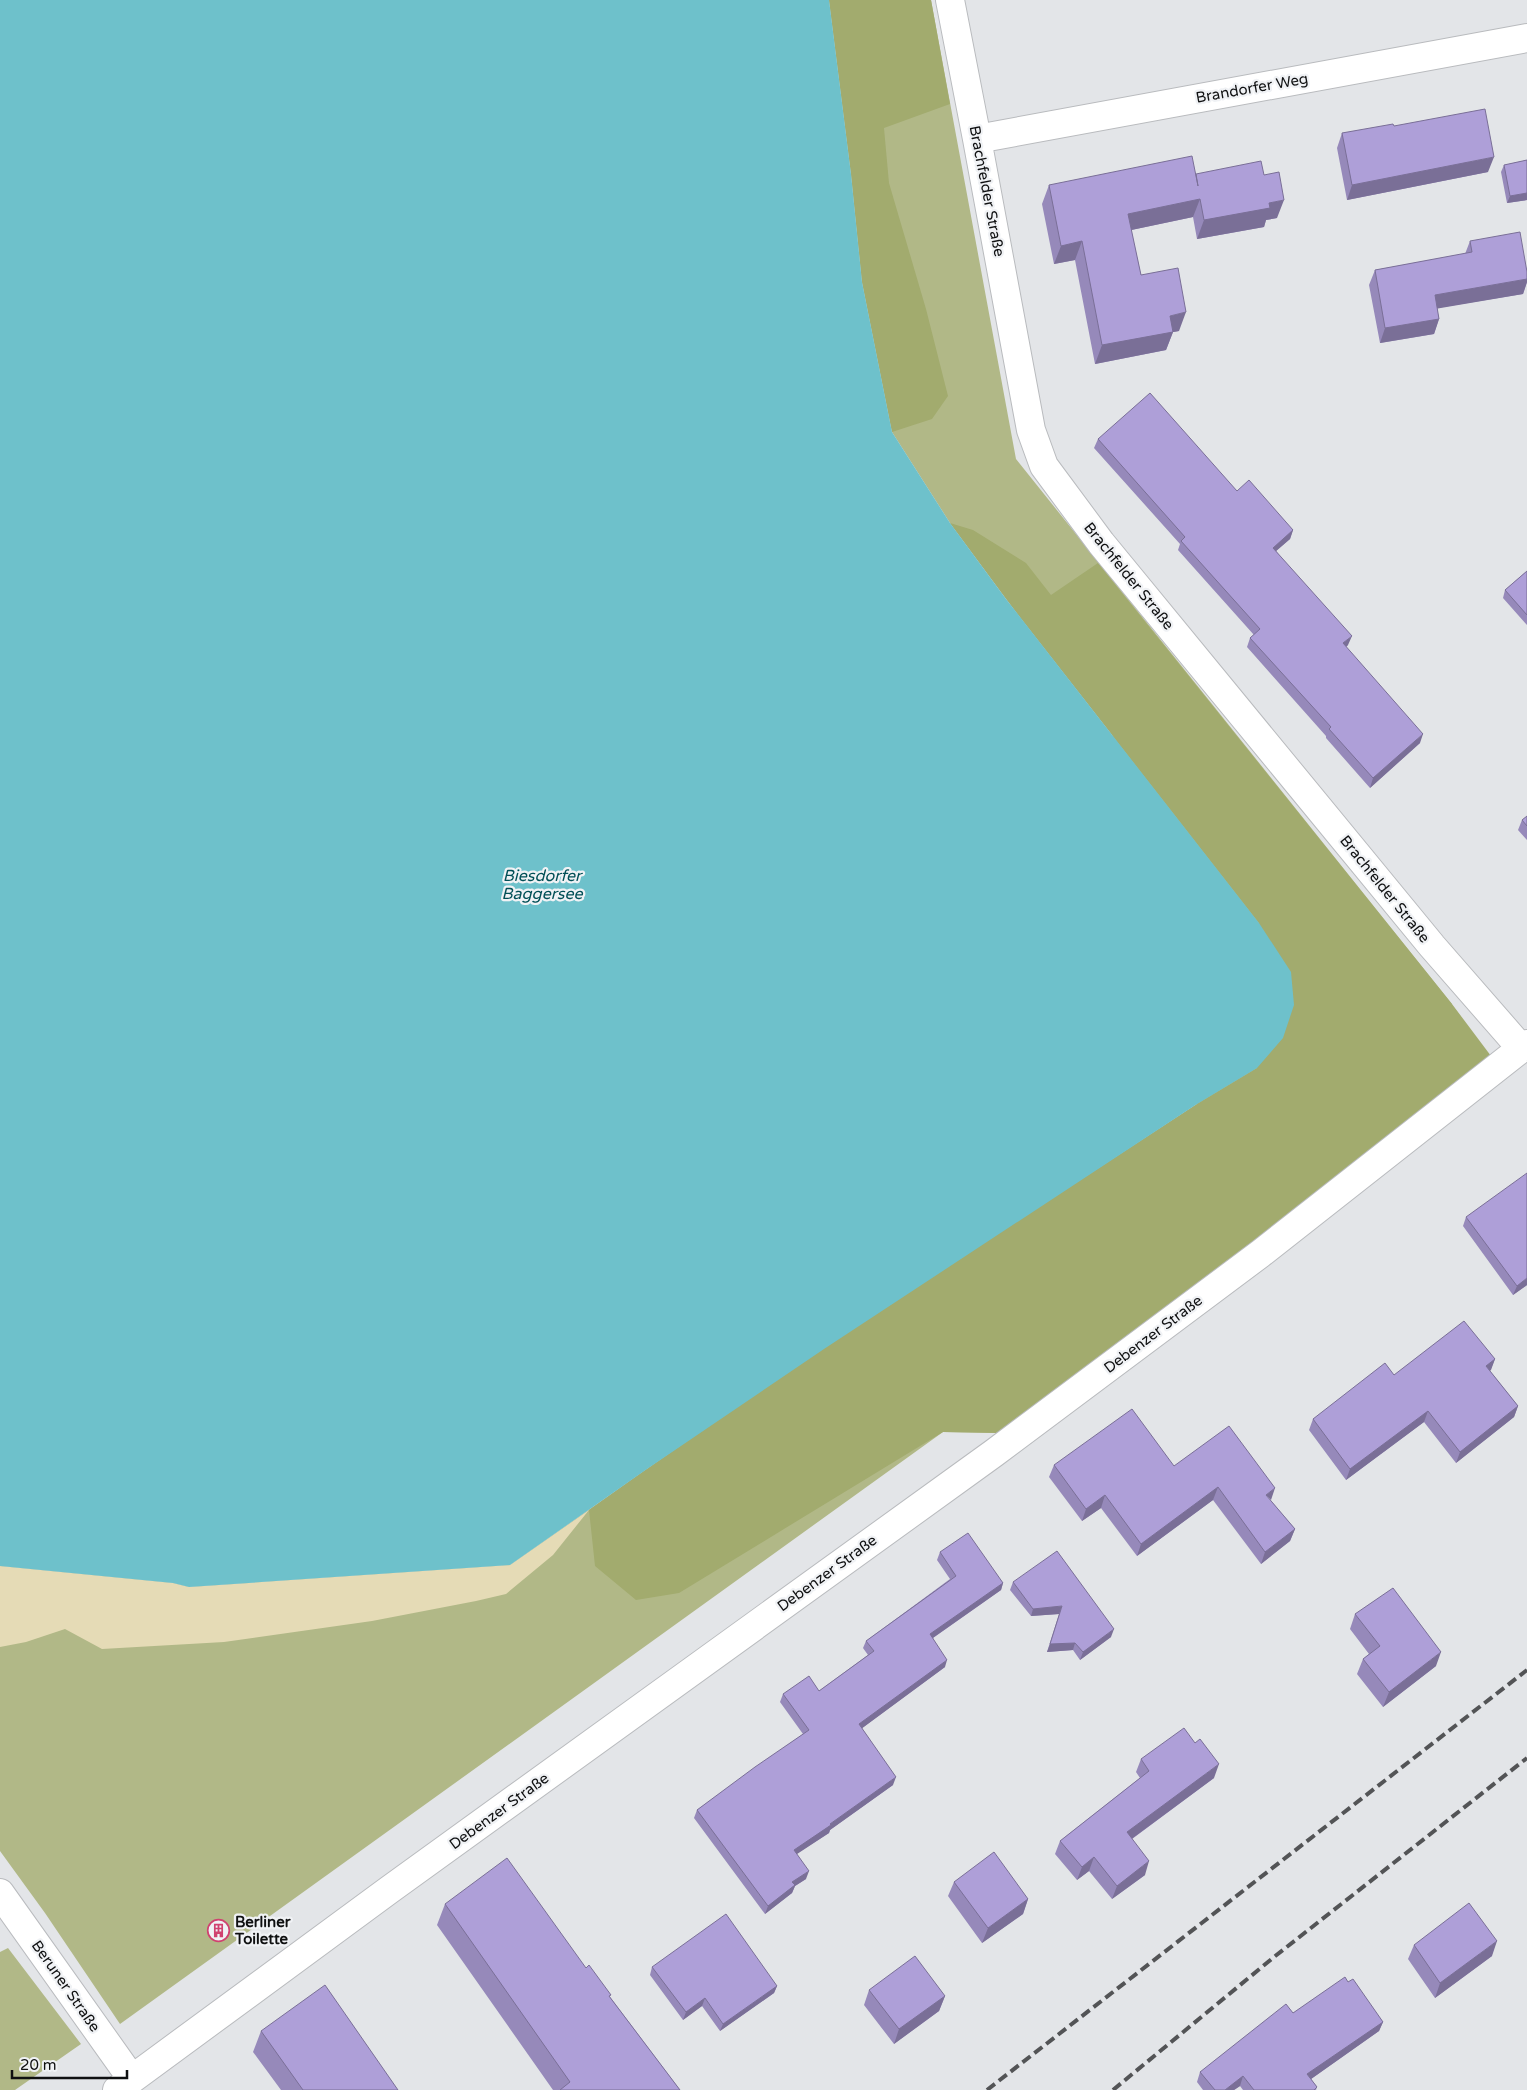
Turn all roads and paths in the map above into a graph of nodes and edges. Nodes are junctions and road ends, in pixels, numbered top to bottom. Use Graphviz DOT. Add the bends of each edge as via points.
graph roads {
  1 [pos="950,0"];
  2 [pos="1527,38"];
  3 [pos="978,139"];
  4 [pos="1524,1046"];
  5 [pos="0,1893"];
  6 [pos="124,2085"];
  1 -- 3 [label="street, Brachfelder Straße"];
  2 -- 3 [label="street, Brandorfer Weg"];
  3 -- 4 [label="street, Brachfelder Straße" via="1031,430 1044,466 1107,551 1432,946"];
  4 -- 6 [label="street, Debenzer Straße" via="1260,1254 994,1453"];
  5 -- 6 [label="street, Beruner Straße"];
}
